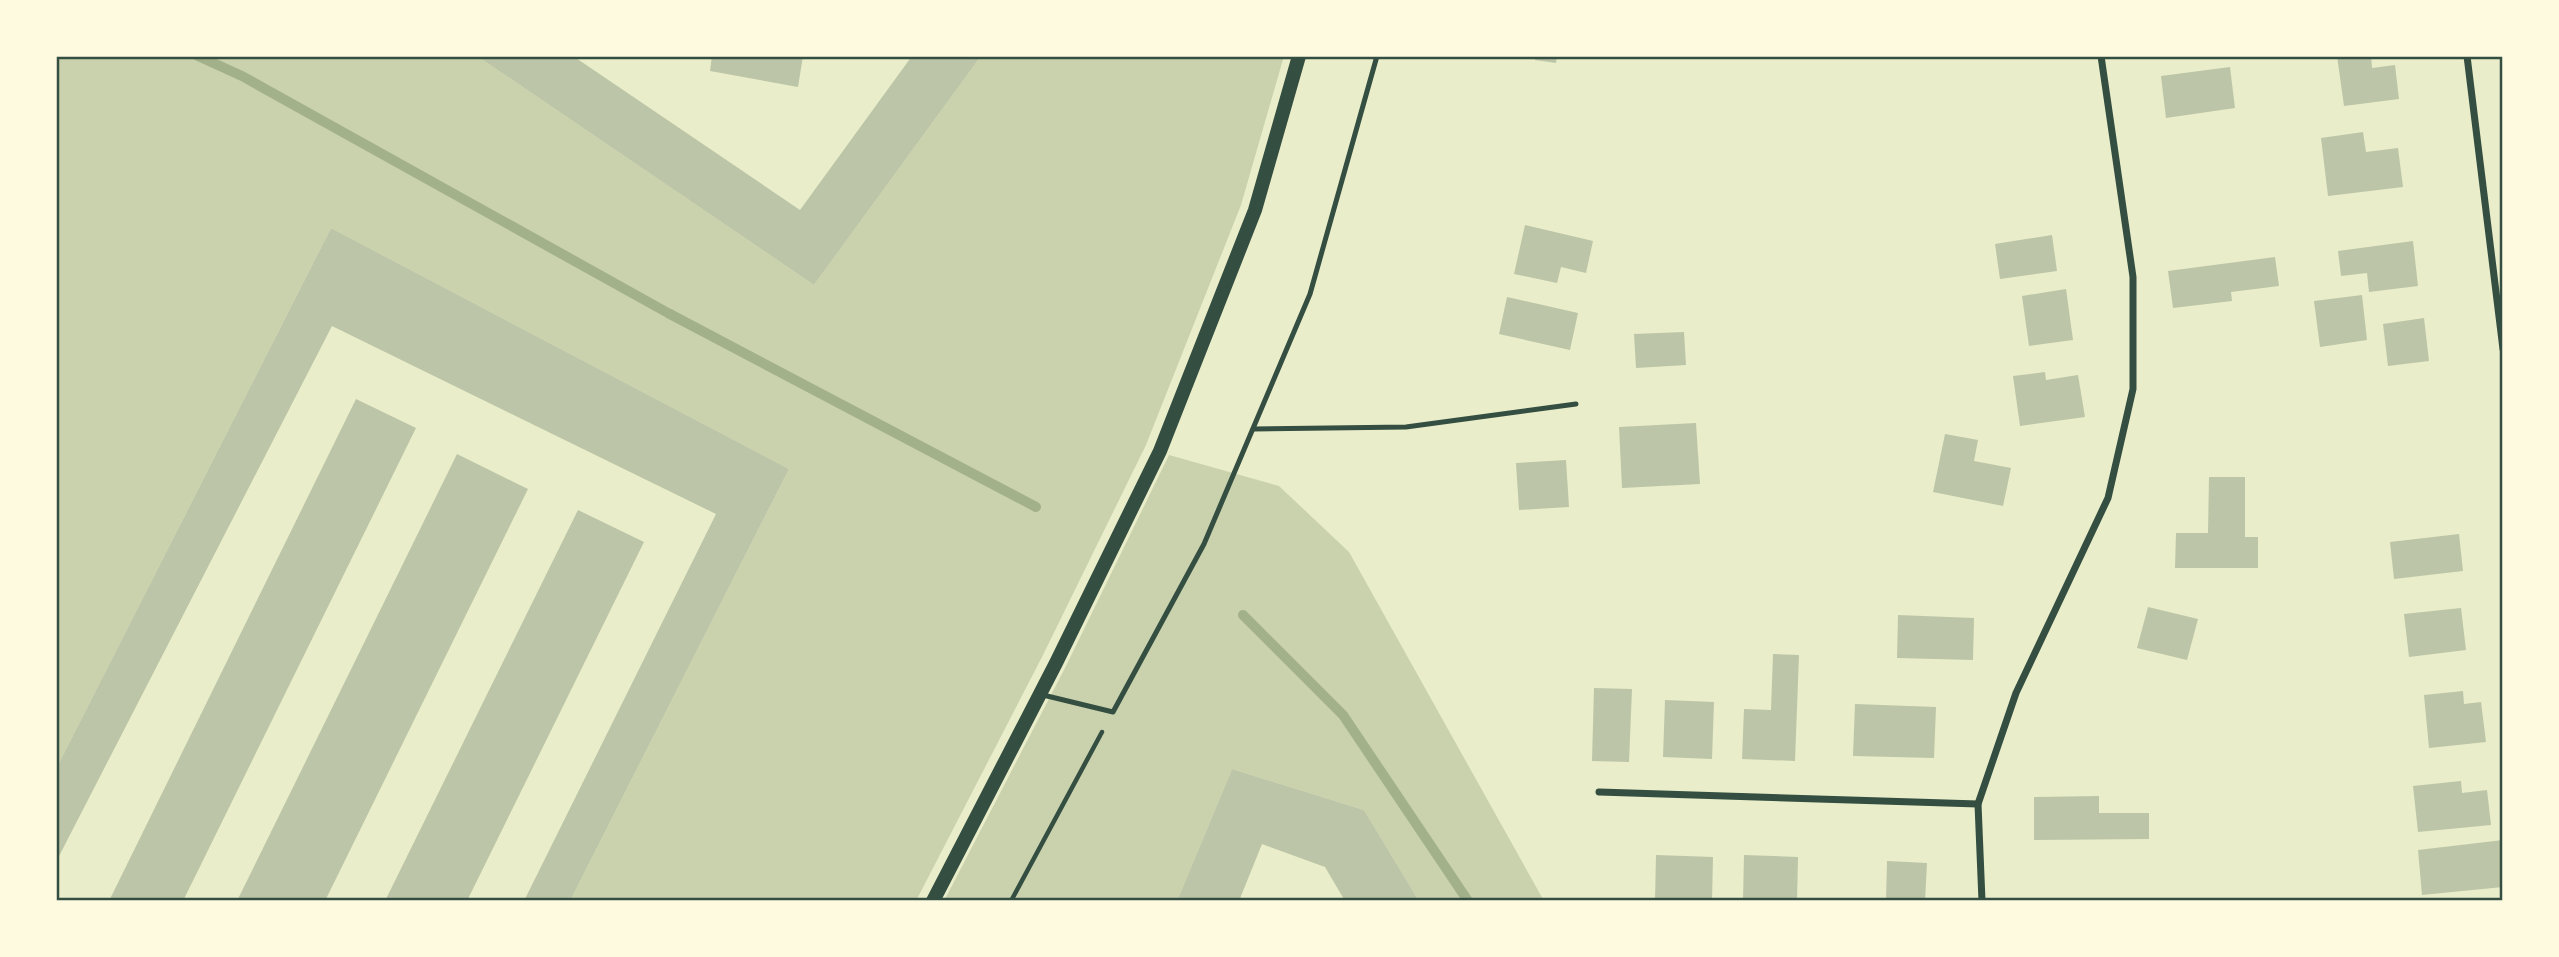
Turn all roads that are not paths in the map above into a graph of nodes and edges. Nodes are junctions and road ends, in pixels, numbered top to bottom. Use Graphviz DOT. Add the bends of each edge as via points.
graph roads {
  1 [pos="1299,56"];
  2 [pos="1377,56"];
  3 [pos="2101,56"];
  4 [pos="2467,56"];
  5 [pos="2503,349"];
  6 [pos="1576,404"];
  7 [pos="1253,429"];
  8 [pos="1040,694"];
  9 [pos="1599,792"];
  10 [pos="1978,804"];
  11 [pos="933,901"];
  12 [pos="1982,901"];
  1 -- 8 [label="main road" via="1255,210 1160,451"];
  2 -- 7 [label="lane" via="1310,294"];
  3 -- 10 [label="street" via="2133,277 2133,389 2108,498 2016,693"];
  4 -- 5 [label="street"];
  6 -- 7 [label="lane" via="1406,427"];
  7 -- 8 [label="lane" via="1204,544 1113,712"];
  8 -- 11 [label="main road"];
  9 -- 10 [label="street"];
  10 -- 12 [label="street"];
}
